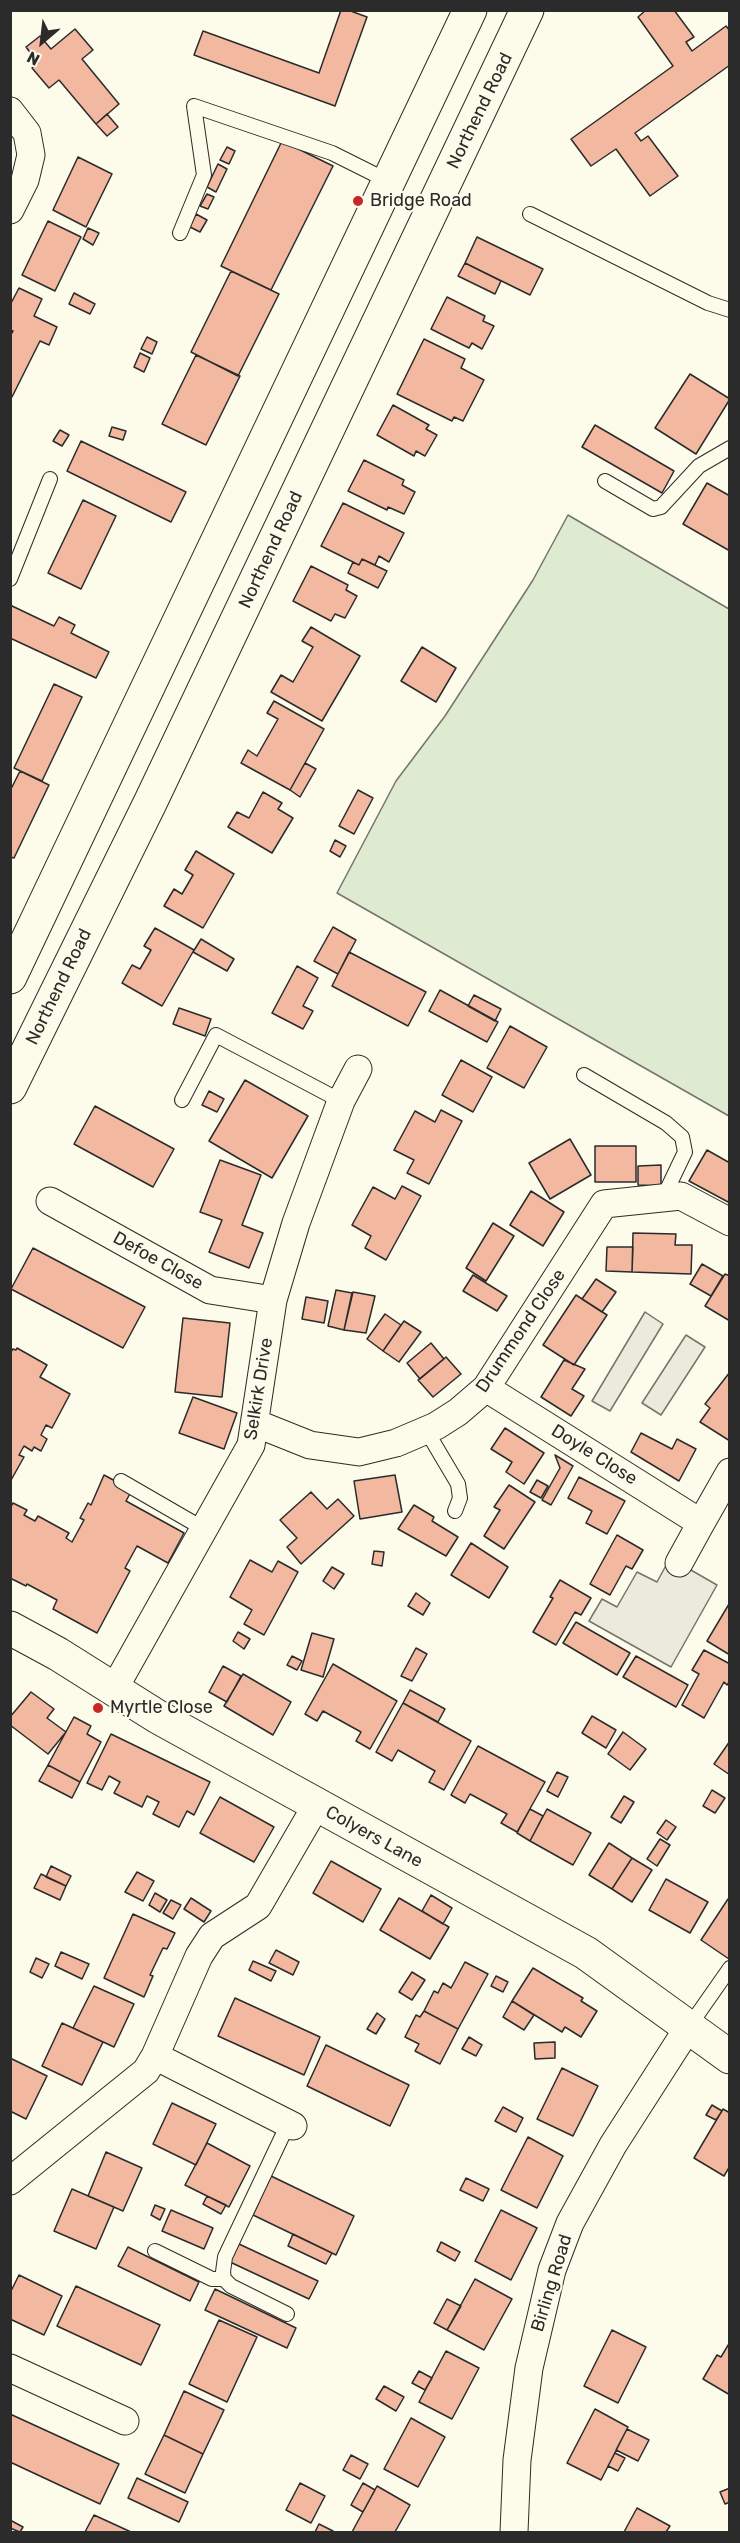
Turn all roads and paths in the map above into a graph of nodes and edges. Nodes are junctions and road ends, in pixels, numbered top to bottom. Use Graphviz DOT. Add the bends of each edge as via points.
graph roads {
  1 [pos="527,10"];
  2 [pos="469,11"];
  3 [pos="10,111"];
  4 [pos="390,182"];
  5 [pos="10,210"];
  6 [pos="530,214"];
  7 [pos="180,232"];
  8 [pos="729,310"];
  9 [pos="729,448"];
  10 [pos="50,479"];
  11 [pos="605,481"];
  12 [pos="10,579"];
  13 [pos="10,977"];
  14 [pos="358,1069"];
  15 [pos="584,1076"];
  16 [pos="10,1088"];
  17 [pos="182,1100"];
  18 [pos="341,1101"];
  19 [pos="663,1198"];
  20 [pos="50,1201"];
  21 [pos="729,1222"];
  22 [pos="273,1300"];
  23 [pos="486,1388"];
  24 [pos="255,1423"];
  25 [pos="426,1430"];
  26 [pos="729,1472"];
  27 [pos="122,1480"];
  28 [pos="455,1511"];
  29 [pos="701,1523"];
  30 [pos="204,1529"];
  31 [pos="679,1563"];
  32 [pos="10,1628"];
  33 [pos="114,1689"];
  34 [pos="316,1806"];
  35 [pos="729,1968"];
  36 [pos="688,2028"];
  37 [pos="155,2056"];
  38 [pos="729,2056"];
  39 [pos="291,2125"];
  40 [pos="10,2181"];
  41 [pos="155,2251"];
  42 [pos="224,2279"];
  43 [pos="287,2314"];
  44 [pos="10,2368"];
  45 [pos="125,2421"];
  46 [pos="514,2532"];
  1 -- 16 [label="main road, Northend Road"];
  2 -- 4 [label="main road"];
  3 -- 5 [label="street" via="27,133 32,155"];
  4 -- 7 [label="lane" via="332,153 194,106 204,175"];
  4 -- 13 [label="main road"];
  6 -- 8 [label="lane"];
  9 -- 11 [label="lane" via="699,466 661,507 653,509"];
  10 -- 12 [label="lane"];
  14 -- 18 [label="street, Selkirk Drive"];
  15 -- 19 [label="lane" via="666,1123 682,1137 686,1152"];
  17 -- 18 [label="lane" via="216,1035"];
  18 -- 22 [label="street, Selkirk Drive" via="296,1223"];
  19 -- 21 [label="street, Drummond Close" via="681,1196"];
  19 -- 23 [label="street, Drummond Close" via="604,1204"];
  20 -- 22 [label="street, Defoe Close" via="210,1290"];
  22 -- 24 [label="street, Selkirk Drive"];
  23 -- 25 [label="street, Drummond Close" via="458,1412"];
  23 -- 29 [label="street, Doyle Close"];
  24 -- 25 [label="street, Drummond Close" via="310,1444 359,1452"];
  24 -- 30 [label="street, Selkirk Drive" via="251,1445"];
  25 -- 28 [label="lane" via="458,1484 460,1498"];
  26 -- 29 [label="street"];
  27 -- 30 [label="lane"];
  29 -- 31 [label="street"];
  30 -- 33 [label="street, Selkirk Drive"];
  32 -- 33 [label="main road, Colyers Lane"];
  33 -- 34 [label="main road, Colyers Lane"];
  34 -- 36 [label="main road, Colyers Lane" via="586,1953"];
  34 -- 37 [label="street" via="258,1906 212,1936 199,1956"];
  35 -- 36 [label="lane"];
  36 -- 38 [label="main road, Colyers Lane"];
  36 -- 46 [label="street, Birling Road" via="613,2145 570,2223 552,2270 529,2368"];
  37 -- 39 [label="street"];
  37 -- 40 [label="street" via="146,2071"];
  39 -- 42 [label="lane" via="225,2257"];
  41 -- 42 [label="lane" via="212,2279"];
  42 -- 43 [label="lane"];
  44 -- 45 [label="street"];
}
